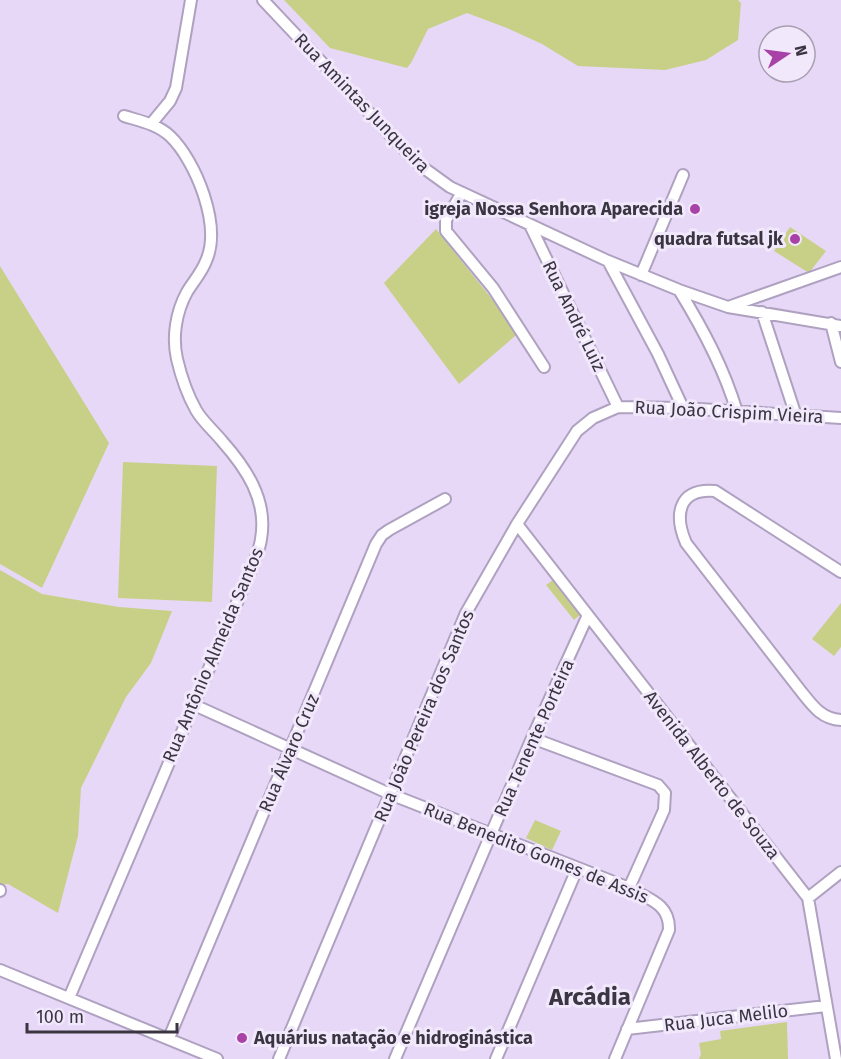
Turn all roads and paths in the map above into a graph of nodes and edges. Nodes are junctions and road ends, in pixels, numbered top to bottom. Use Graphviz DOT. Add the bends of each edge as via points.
graph roads {
  1 [pos="191,0"];
  2 [pos="262,0"];
  3 [pos="124,116"];
  4 [pos="151,124"];
  5 [pos="683,175"];
  6 [pos="461,194"];
  7 [pos="530,225"];
  8 [pos="608,261"];
  9 [pos="841,267"];
  10 [pos="641,275"];
  11 [pos="679,290"];
  12 [pos="728,307"];
  13 [pos="762,312"];
  14 [pos="836,324"];
  15 [pos="841,362"];
  16 [pos="544,367"];
  17 [pos="618,407"];
  18 [pos="683,408"];
  19 [pos="737,412"];
  20 [pos="796,417"];
  21 [pos="841,418"];
  22 [pos="445,499"];
  23 [pos="517,524"];
  24 [pos="841,573"];
  25 [pos="588,615"];
  26 [pos="192,704"];
  27 [pos="841,720"];
  28 [pos="532,738"];
  29 [pos="291,749"];
  30 [pos="390,794"];
  31 [pos="492,834"];
  32 [pos="577,869"];
  33 [pos="841,872"];
  34 [pos="629,888"];
  35 [pos="808,898"];
  36 [pos="0,970"];
  37 [pos="69,998"];
  38 [pos="826,1006"];
  39 [pos="627,1029"];
  40 [pos="169,1038"];
  41 [pos="616,1058"];
  42 [pos="217,1059"];
  43 [pos="279,1059"];
  44 [pos="395,1059"];
  45 [pos="496,1059"];
  46 [pos="836,1059"];
  1 -- 4 [label="street" via="176,88"];
  2 -- 6 [label="street, Rua Amintas Junqueira" via="421,165"];
  3 -- 4 [label="street, Rua Antônio Almeida Santos"];
  4 -- 26 [label="street, Rua Antônio Almeida Santos" via="180,148 192,168 211,223 207,261 178,313 177,356 187,392 196,412 250,476 262,520 253,565"];
  5 -- 10 [label="street"];
  6 -- 7 [label="street, Rua Amintas Junqueira"];
  6 -- 16 [label="street" via="446,220 446,231 493,288"];
  7 -- 8 [label="street, Rua Amintas Junqueira"];
  7 -- 17 [label="street, Rua André Luiz"];
  8 -- 10 [label="street, Rua Amintas Junqueira"];
  8 -- 18 [label="street"];
  9 -- 12 [label="street"];
  10 -- 11 [label="street, Rua Amintas Junqueira"];
  11 -- 12 [label="street, Rua Amintas Junqueira"];
  11 -- 19 [label="street" via="713,350"];
  12 -- 13 [label="street, Rua Amintas Junqueira"];
  13 -- 14 [label="street, Rua Amintas Junqueira"];
  13 -- 20 [label="street"];
  14 -- 15 [label="street"];
  17 -- 18 [label="street, Rua João Crispim Vieira"];
  17 -- 23 [label="street, Rua João Pereira dos Santos" via="593,418 577,431"];
  18 -- 19 [label="street, Rua João Crispim Vieira"];
  19 -- 20 [label="street, Rua João Crispim Vieira"];
  20 -- 21 [label="street, Rua João Crispim Vieira"];
  22 -- 29 [label="street, Rua Álvaro Cruz" via="389,530 376,544"];
  23 -- 25 [label="street, Avenida Alberto de Souza"];
  23 -- 30 [label="street, Rua João Pereira dos Santos" via="466,613"];
  24 -- 27 [label="street" via="715,491 694,493 684,501 678,514 686,543 800,690 818,712 831,720"];
  25 -- 28 [label="street, Rua Tenente Porteira"];
  25 -- 35 [label="street, Avenida Alberto de Souza"];
  26 -- 29 [label="street, Rua Benedito Gomes de Assis"];
  26 -- 37 [label="street, Rua Antônio Almeida Santos"];
  28 -- 31 [label="street, Rua Tenente Porteira"];
  28 -- 34 [label="street" via="658,785 665,793 664,810"];
  29 -- 30 [label="street, Rua Benedito Gomes de Assis"];
  29 -- 40 [label="street, Rua Álvaro Cruz"];
  30 -- 31 [label="street, Rua Benedito Gomes de Assis"];
  30 -- 43 [label="street, Rua João Pereira dos Santos"];
  31 -- 32 [label="street, Rua Benedito Gomes de Assis"];
  31 -- 44 [label="street, Rua Tenente Porteira"];
  32 -- 34 [label="street, Rua Benedito Gomes de Assis"];
  32 -- 45 [label="street"];
  33 -- 35 [label="street"];
  34 -- 39 [label="street, Rua Benedito Gomes de Assis" via="666,912 669,930"];
  35 -- 38 [label="street, Avenida Alberto de Souza"];
  36 -- 37 [label="street"];
  37 -- 40 [label="street"];
  38 -- 39 [label="street, Rua Juca Melilo"];
  38 -- 46 [label="street, Avenida Alberto de Souza"];
  39 -- 41 [label="street, Rua Benedito Gomes de Assis"];
  40 -- 42 [label="street"];
}
